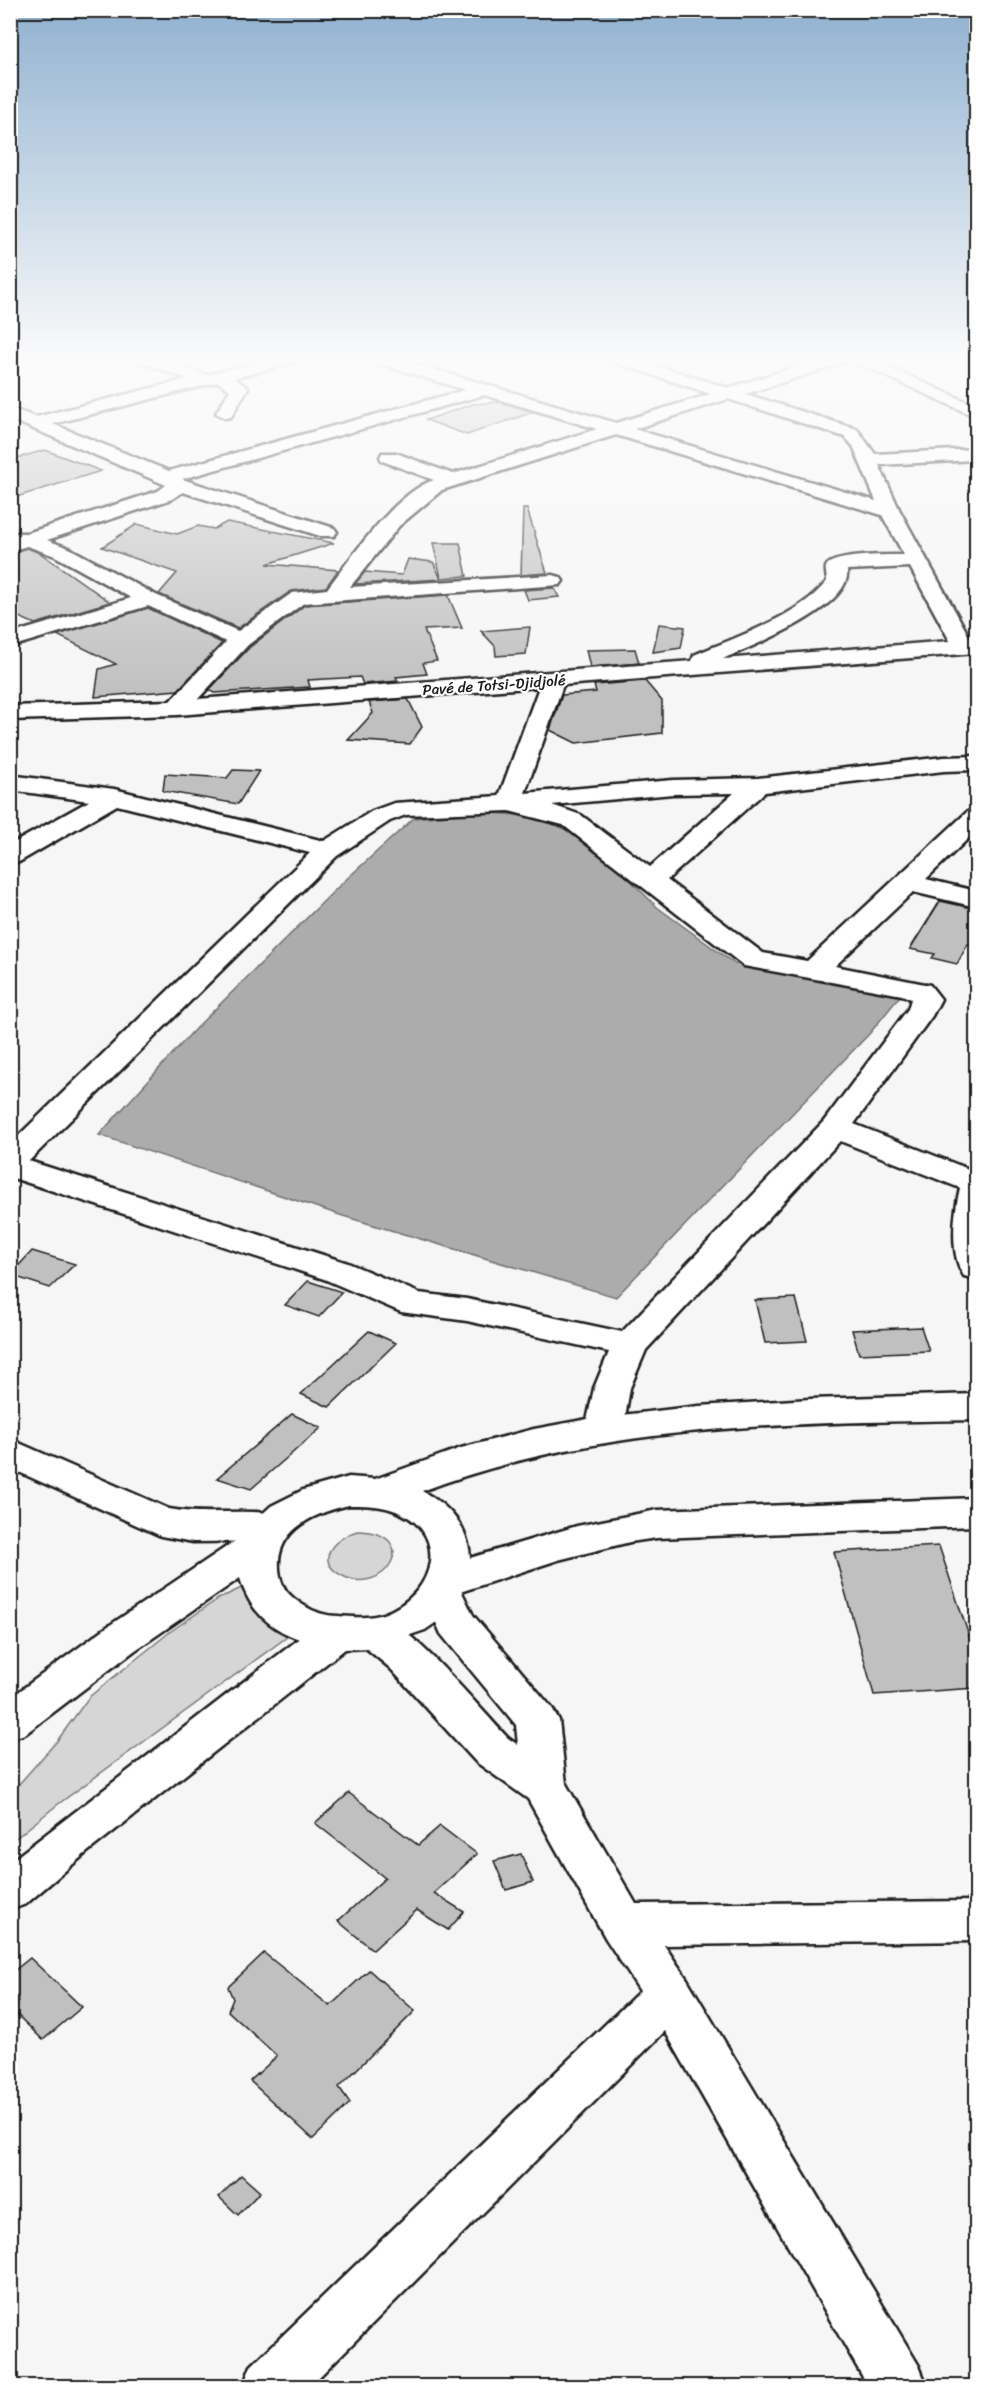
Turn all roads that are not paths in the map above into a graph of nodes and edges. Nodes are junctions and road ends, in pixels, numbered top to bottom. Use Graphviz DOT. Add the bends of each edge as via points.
graph roads {
  1 [pos="143,469"];
  2 [pos="213,469"];
  3 [pos="419,469"];
  4 [pos="490,469"];
  5 [pos="750,469"];
  6 [pos="873,469"];
  7 [pos="172,481"];
  8 [pos="453,481"];
  9 [pos="890,511"];
  10 [pos="327,532"];
  11 [pos="16,539"];
  12 [pos="917,560"];
  13 [pos="553,581"];
  14 [pos="334,594"];
  15 [pos="150,599"];
  16 [pos="10,628"];
  17 [pos="36,633"];
  18 [pos="10,640"];
  19 [pos="240,640"];
  20 [pos="970,647"];
  21 [pos="678,670"];
  22 [pos="553,680"];
  23 [pos="177,708"];
  24 [pos="10,713"];
  25 [pos="976,763"];
  26 [pos="10,782"];
  27 [pos="758,785"];
  28 [pos="114,797"];
  29 [pos="509,803"];
  30 [pos="976,817"];
  31 [pos="327,850"];
  32 [pos="10,856"];
  33 [pos="651,880"];
  34 [pos="906,882"];
  35 [pos="976,899"];
  36 [pos="812,972"];
  37 [pos="835,1128"];
  38 [pos="10,1164"];
  39 [pos="976,1183"];
  40 [pos="976,1188"];
  41 [pos="976,1268"];
  42 [pos="630,1345"];
  43 [pos="976,1407"];
  44 [pos="604,1430"];
  45 [pos="17,1461"];
  46 [pos="379,1492"];
  47 [pos="976,1512"];
  48 [pos="268,1534"];
  49 [pos="445,1586"];
  50 [pos="357,1632"];
  51 [pos="10,1722"];
  52 [pos="544,1786"];
  53 [pos="10,1890"];
  54 [pos="976,1921"];
  55 [pos="623,1925"];
  56 [pos="670,1994"];
  57 [pos="271,2386"];
  58 [pos="899,2386"];
  1 -- 7 [label="street"];
  2 -- 7 [label="street"];
  3 -- 8 [label="street"];
  4 -- 8 [label="street"];
  5 -- 9 [label="street"];
  6 -- 9 [label="street"];
  7 -- 10 [label="street"];
  7 -- 11 [label="street" via="175,490 165,495"];
  8 -- 14 [label="street" via="435,486 412,500 393,518"];
  9 -- 12 [label="street"];
  11 -- 15 [label="street" via="62,552"];
  12 -- 20 [label="street"];
  12 -- 21 [label="street" via="842,564 836,567 837,580 830,590 800,613"];
  13 -- 14 [label="street"];
  14 -- 19 [label="street" via="299,597"];
  15 -- 17 [label="street"];
  15 -- 19 [label="street"];
  16 -- 17 [label="street"];
  17 -- 18 [label="street"];
  19 -- 23 [label="street"];
  20 -- 21 [label="street, Pavé de Totsi-Djidjolé"];
  21 -- 22 [label="street, Pavé de Totsi-Djidjolé"];
  22 -- 23 [label="street, Pavé de Totsi-Djidjolé"];
  22 -- 29 [label="street"];
  23 -- 24 [label="street, Pavé de Totsi-Djidjolé"];
  25 -- 27 [label="street"];
  26 -- 28 [label="street"];
  27 -- 29 [label="street" via="599,792"];
  27 -- 33 [label="street"];
  28 -- 31 [label="street"];
  28 -- 32 [label="street"];
  29 -- 31 [label="street" via="403,808 381,816"];
  29 -- 33 [label="street" via="572,820"];
  30 -- 34 [label="street"];
  31 -- 38 [label="street"];
  33 -- 36 [label="street" via="754,960"];
  34 -- 35 [label="street"];
  34 -- 36 [label="street"];
  36 -- 37 [label="street" via="906,987 920,991 926,999 922,1010"];
  37 -- 39 [label="street"];
  37 -- 42 [label="street"];
  38 -- 42 [label="street" via="336,1271 413,1304 467,1310"];
  40 -- 41 [label="street" via="971,1206"];
  42 -- 44 [label="street" via="612,1388"];
  43 -- 44 [label="street" via="716,1418"];
  44 -- 46 [label="street" via="467,1458"];
  45 -- 48 [label="street" via="161,1522"];
  46 -- 48 [label="street" via="349,1491 319,1497 293,1509"];
  46 -- 49 [label="street" via="407,1500 431,1515 446,1534 452,1557"];
  47 -- 49 [label="street" via="657,1524 618,1529 582,1537"];
  48 -- 50 [label="street" via="257,1564 262,1587 276,1608 299,1623"];
  48 -- 51 [label="street"];
  49 -- 50 [label="street" via="425,1609 410,1618"];
  49 -- 52 [label="street" via="456,1623 537,1720"];
  50 -- 52 [label="street" via="405,1657 492,1750"];
  50 -- 53 [label="street" via="70,1840"];
  52 -- 55 [label="street"];
  54 -- 55 [label="street"];
  55 -- 56 [label="street"];
  56 -- 57 [label="street"];
  56 -- 58 [label="street"];
}
